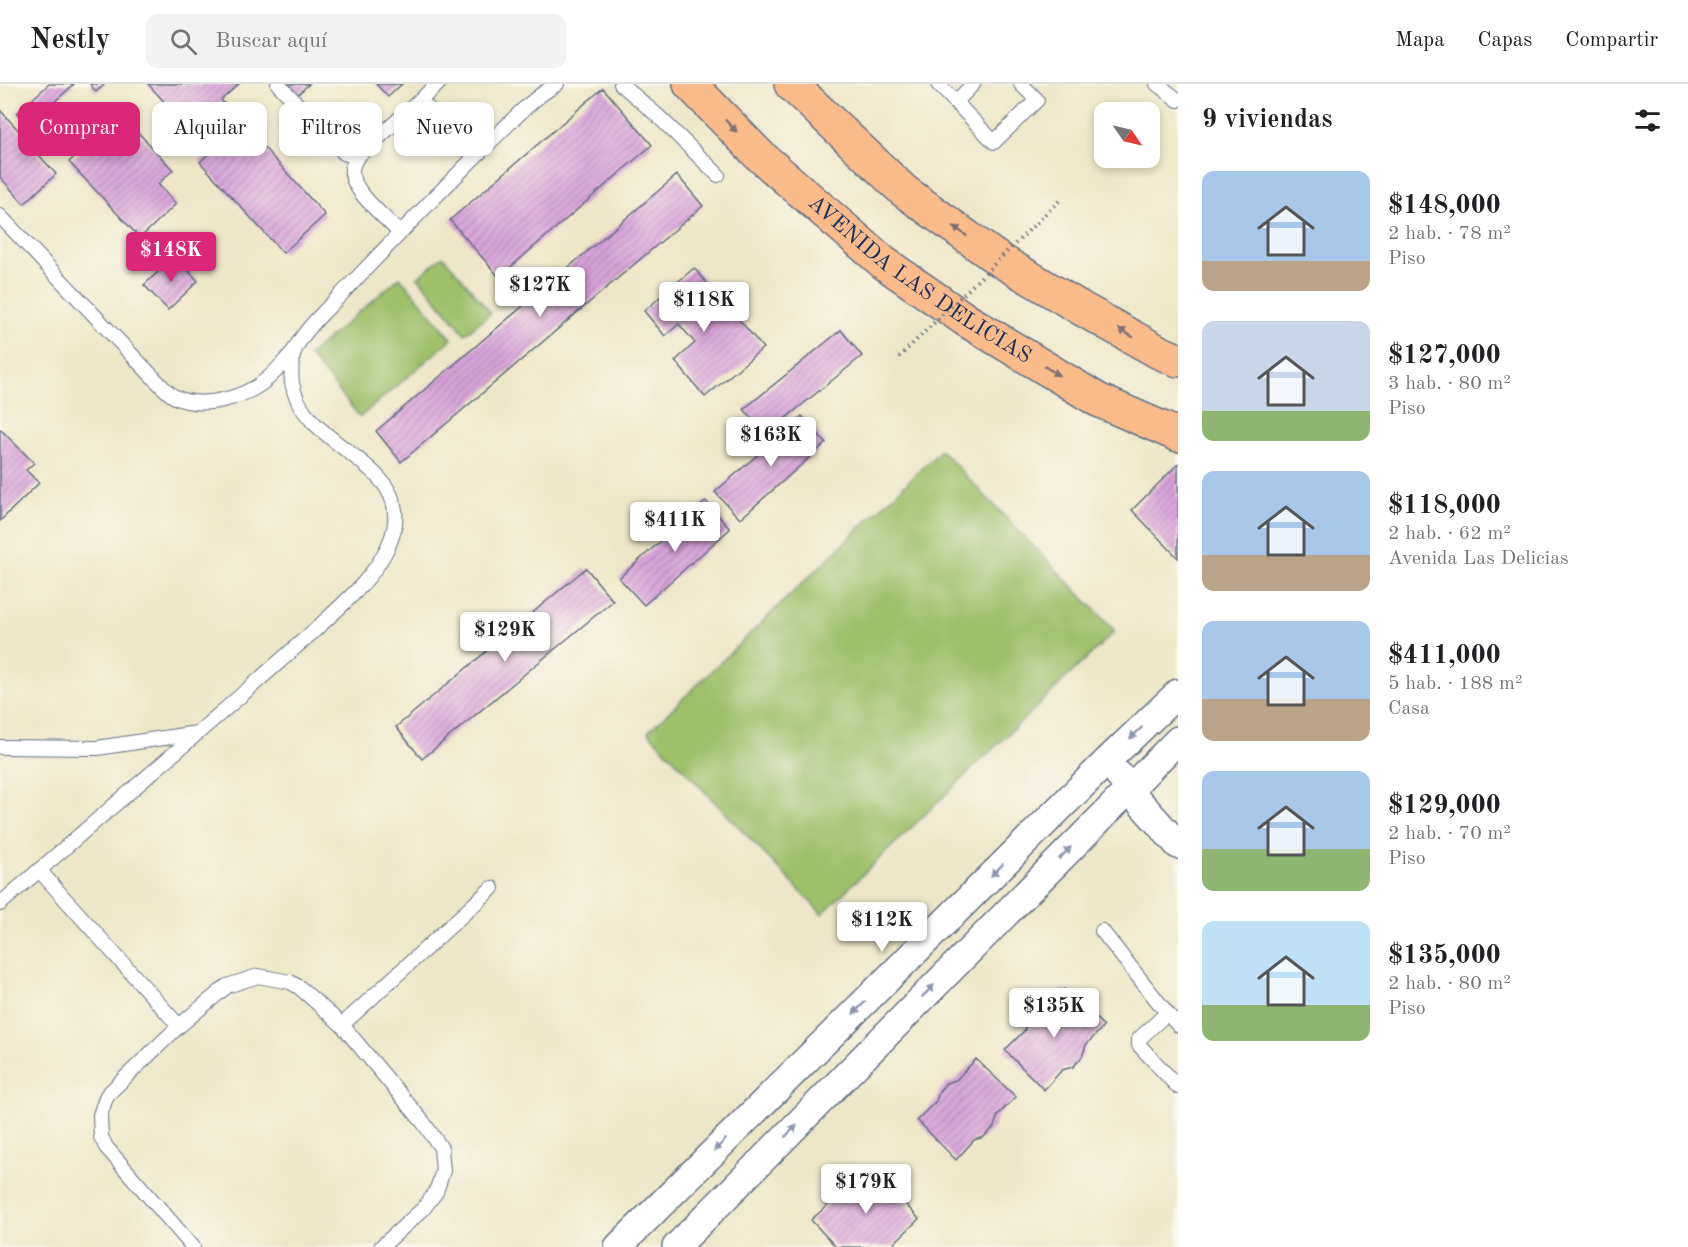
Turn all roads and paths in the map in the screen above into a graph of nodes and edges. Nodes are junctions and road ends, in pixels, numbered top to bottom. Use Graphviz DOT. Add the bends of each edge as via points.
graph roads {
  1 [pos="278,84"];
  2 [pos="438,84"];
  3 [pos="557,84"];
  4 [pos="621,84"];
  5 [pos="690,84"];
  6 [pos="791,84"];
  7 [pos="938,84"];
  8 [pos="973,84"];
  9 [pos="1021,84"];
  10 [pos="1156,84"];
  11 [pos="1178,99"];
  12 [pos="420,100"];
  13 [pos="956,102"];
  14 [pos="357,157"];
  15 [pos="476,157"];
  16 [pos="718,175"];
  17 [pos="1061,199"];
  18 [pos="0,216"];
  19 [pos="400,233"];
  20 [pos="295,350"];
  21 [pos="899,357"];
  22 [pos="1178,360"];
  23 [pos="1178,435"];
  24 [pos="1178,693"];
  25 [pos="197,733"];
  26 [pos="1178,740"];
  27 [pos="0,747"];
  28 [pos="1108,760"];
  29 [pos="1128,789"];
  30 [pos="1178,845"];
  31 [pos="39,870"];
  32 [pos="492,888"];
  33 [pos="0,904"];
  34 [pos="1102,932"];
  35 [pos="1167,1013"];
  36 [pos="342,1025"];
  37 [pos="1178,1025"];
  38 [pos="179,1026"];
  39 [pos="1176,1079"];
  40 [pos="193,1247"];
  41 [pos="381,1247"];
  42 [pos="618,1247"];
  43 [pos="676,1247"];
  1 -- 14 [label="lane" via="344,153"];
  2 -- 12 [label="lane"];
  3 -- 15 [label="lane" via="530,104"];
  4 -- 16 [label="lane"];
  5 -- 23 [label="main road, AVENIDA LAS DELICIAS, one-way" via="758,154 884,263 966,320 1098,400"];
  22 -- 6 [label="main road, one-way" via="995,257 904,191"];
  7 -- 13 [label="lane"];
  8 -- 13 [label="lane"];
  9 -- 13 [label="lane" via="1037,100 994,142"];
  10 -- 11 [label="lane"];
  12 -- 14 [label="lane"];
  12 -- 15 [label="lane"];
  14 -- 19 [label="lane" via="351,171 354,183"];
  15 -- 19 [label="lane"];
  17 -- 21 [label="path, bridge"];
  18 -- 20 [label="lane" via="173,396 193,403 238,395 267,379"];
  19 -- 20 [label="lane" via="310,328"];
  20 -- 25 [label="lane" via="292,384 300,405 325,435 388,487 394,499 396,522 383,556 356,592"];
  24 -- 28 [label="street, one-way"];
  25 -- 27 [label="lane" via="97,748"];
  25 -- 31 [label="lane"];
  26 -- 29 [label="street"];
  28 -- 29 [label="street"];
  28 -- 42 [label="street, one-way"];
  29 -- 30 [label="street"];
  43 -- 29 [label="street, one-way"];
  31 -- 33 [label="lane"];
  31 -- 38 [label="lane"];
  32 -- 36 [label="lane"];
  34 -- 35 [label="lane"];
  35 -- 37 [label="lane"];
  35 -- 39 [label="lane" via="1139,1045"];
  36 -- 38 [label="lane" via="299,987 258,976 227,986"];
  36 -- 41 [label="lane" via="441,1149 443,1172 436,1192"];
  38 -- 40 [label="lane" via="107,1095 99,1125 106,1148"];
}
